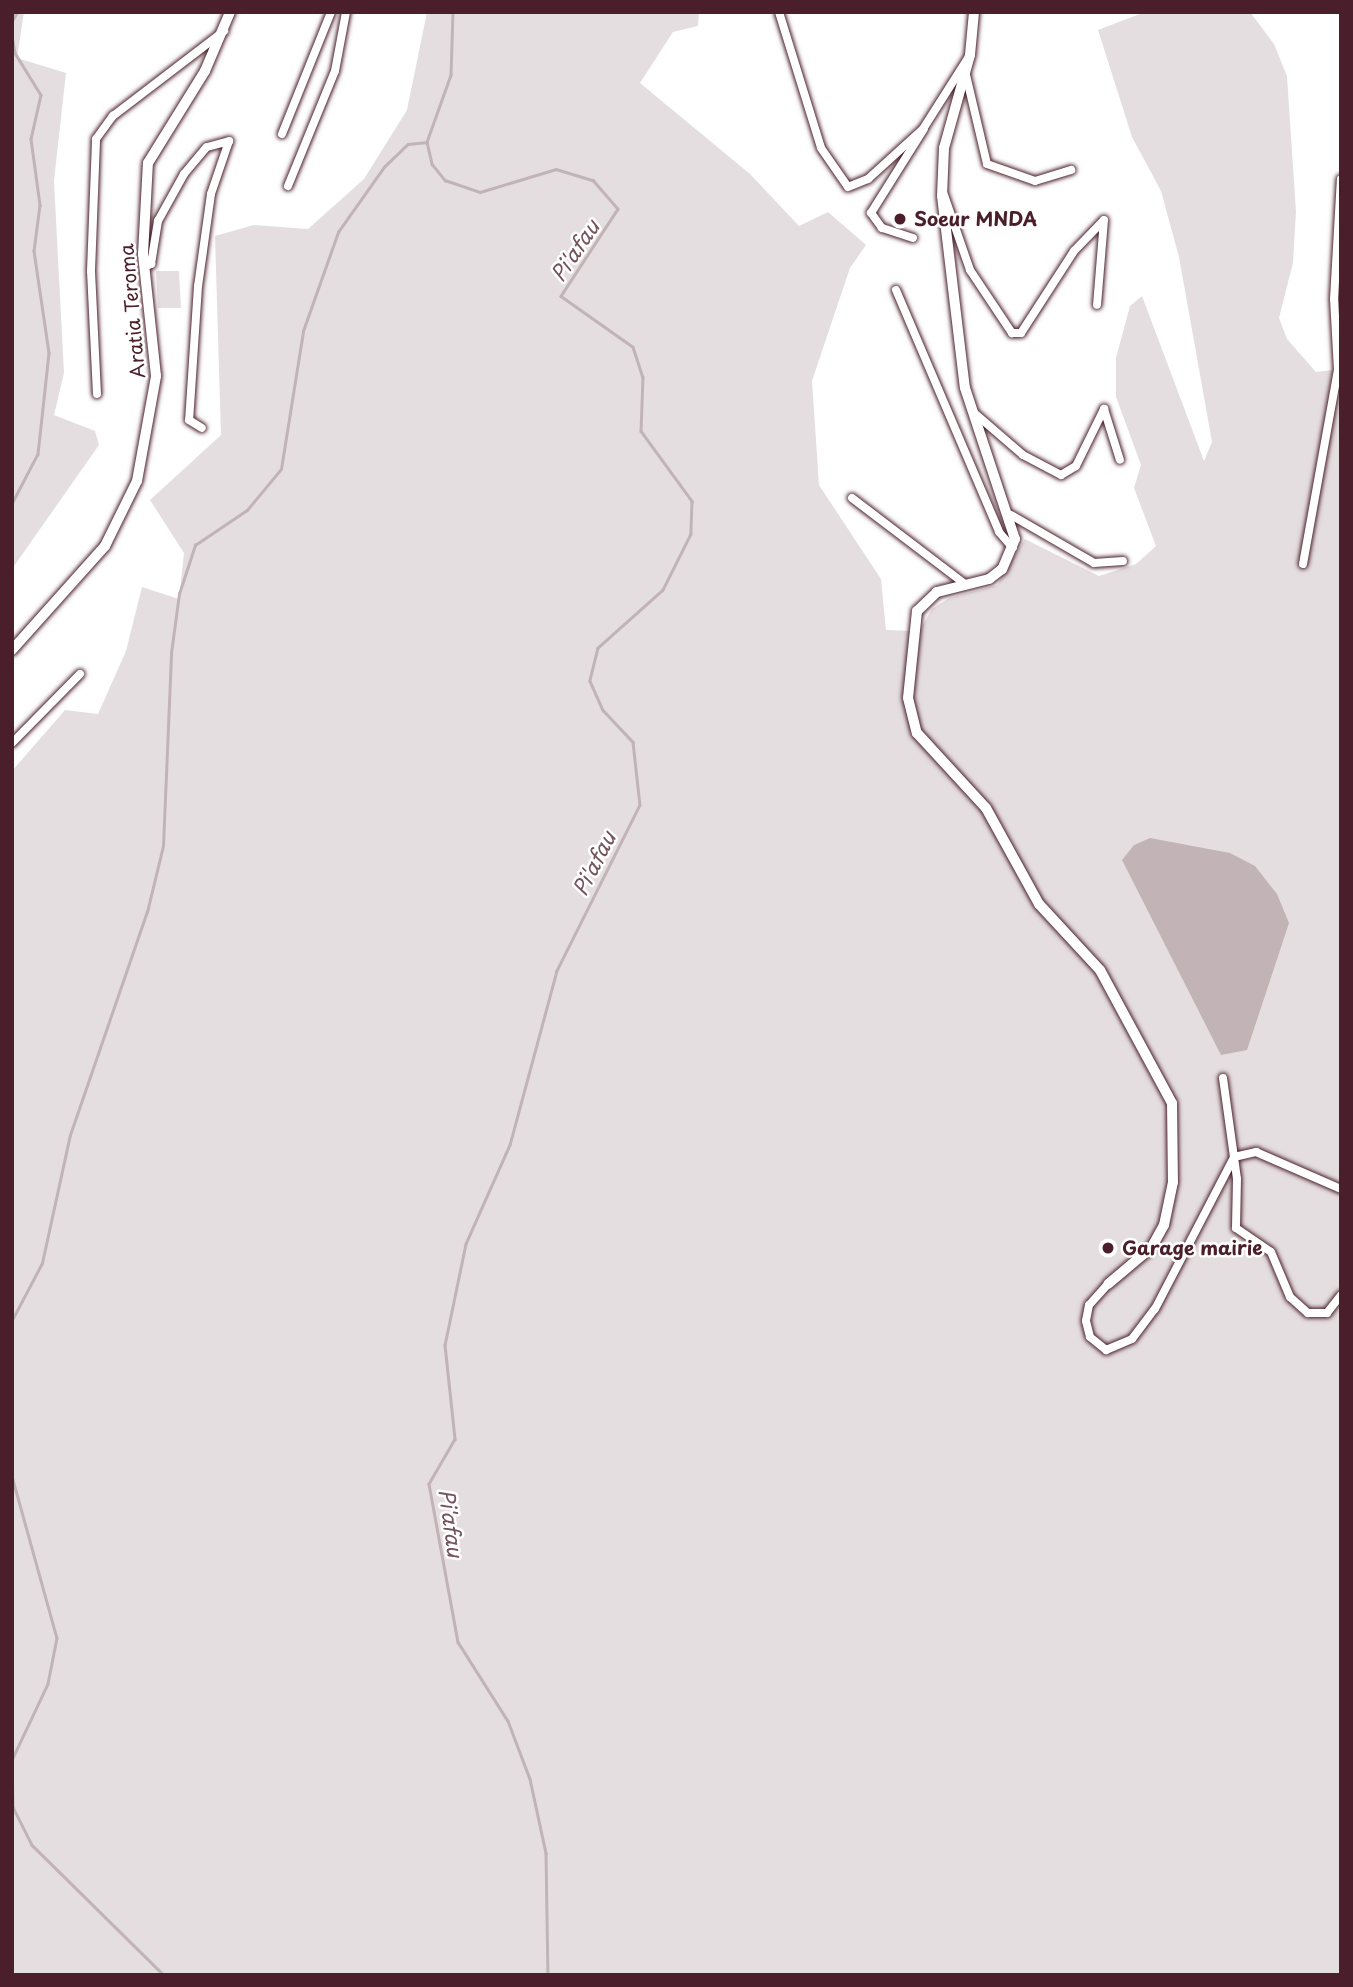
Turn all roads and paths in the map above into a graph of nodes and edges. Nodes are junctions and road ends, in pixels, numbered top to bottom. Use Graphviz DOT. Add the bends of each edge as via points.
graph roads {
  1 [pos="230,12"];
  2 [pos="331,12"];
  3 [pos="346,12"];
  4 [pos="779,12"];
  5 [pos="974,12"];
  6 [pos="226,30"];
  7 [pos="970,55"];
  8 [pos="965,72"];
  9 [pos="925,127"];
  10 [pos="282,134"];
  11 [pos="1071,170"];
  12 [pos="1341,179"];
  13 [pos="288,186"];
  14 [pos="942,191"];
  15 [pos="913,238"];
  16 [pos="144,267"];
  17 [pos="896,290"];
  18 [pos="1097,305"];
  19 [pos="97,394"];
  20 [pos="971,410"];
  21 [pos="202,428"];
  22 [pos="1120,460"];
  23 [pos="852,498"];
  24 [pos="1011,515"];
  25 [pos="1013,548"];
  26 [pos="1123,561"];
  27 [pos="1303,564"];
  28 [pos="966,585"];
  29 [pos="12,650"];
  30 [pos="80,674"];
  31 [pos="12,743"];
  32 [pos="1223,1078"];
  33 [pos="1231,1160"];
  34 [pos="1341,1189"];
  35 [pos="1108,1284"];
  36 [pos="1340,1301"];
  1 -- 6 [label="main road, Aratia Teroma"];
  2 -- 10 [label="street"];
  3 -- 13 [label="street" via="335,71"];
  4 -- 9 [label="street" via="821,148 841,183 860,185"];
  5 -- 7 [label="main road"];
  6 -- 16 [label="main road, Aratia Teroma" via="148,163"];
  6 -- 19 [label="street" via="99,133 91,271"];
  7 -- 8 [label="main road"];
  7 -- 9 [label="street"];
  8 -- 11 [label="street" via="987,164 1035,181"];
  8 -- 14 [label="main road" via="948,123"];
  9 -- 15 [label="street" via="871,212 882,228"];
  12 -- 27 [label="street" via="1335,266 1338,370"];
  14 -- 18 [label="street" via="970,270 1012,332 1021,333 1074,251 1104,220"];
  14 -- 20 [label="main road" via="957,351"];
  16 -- 21 [label="street" via="151,264 158,221 184,174 207,147 229,141 211,194 198,286 189,420"];
  16 -- 29 [label="main road, Aratia Teroma" via="156,376 137,481 105,546"];
  17 -- 25 [label="street" via="999,532"];
  20 -- 22 [label="street" via="1023,455 1061,475 1076,466 1104,409"];
  20 -- 24 [label="main road"];
  23 -- 28 [label="street"];
  24 -- 25 [label="main road"];
  24 -- 26 [label="street" via="1084,559"];
  25 -- 28 [label="main road" via="1002,569"];
  28 -- 35 [label="main road" via="937,592 918,611 907,672 912,720 1004,834 1039,904 1100,970 1159,1075 1176,1136 1164,1226 1153,1247"];
  30 -- 31 [label="street"];
  32 -- 33 [label="street"];
  33 -- 34 [label="street" via="1256,1152"];
  33 -- 35 [label="street" via="1155,1309 1132,1339 1106,1350 1090,1337 1086,1321 1089,1305"];
  33 -- 36 [label="street" via="1236,1228 1272,1252 1298,1307 1319,1314"];
}
